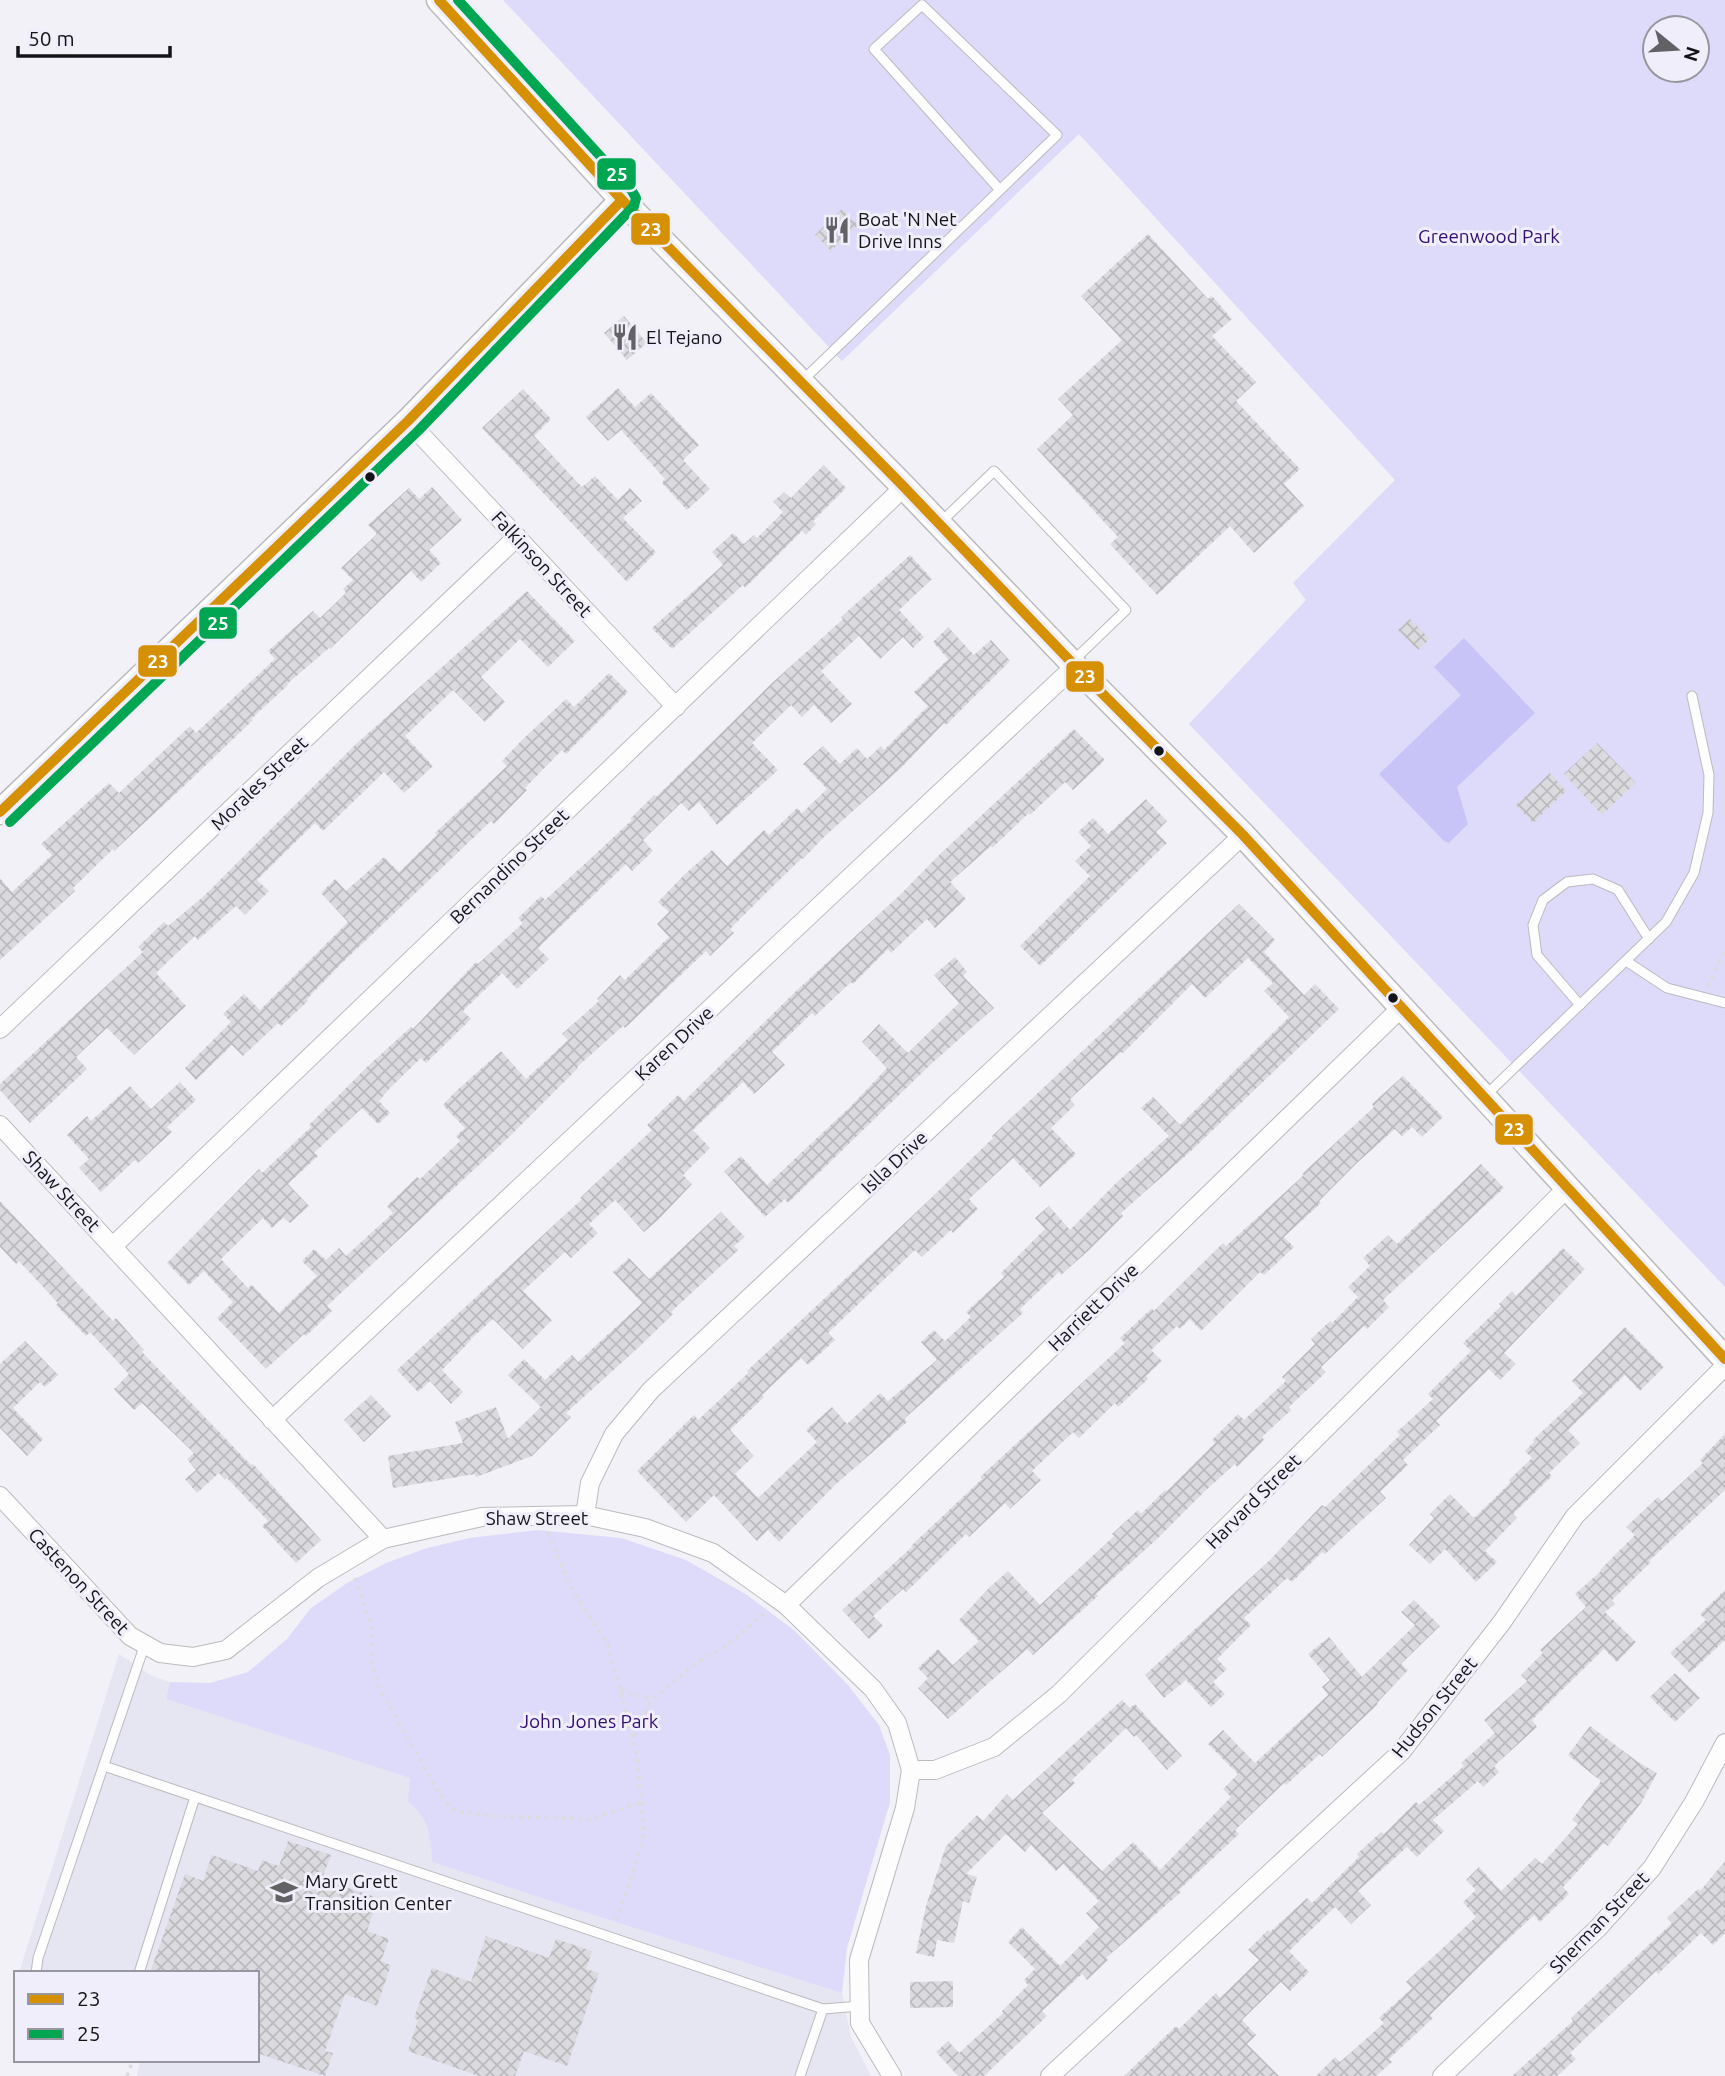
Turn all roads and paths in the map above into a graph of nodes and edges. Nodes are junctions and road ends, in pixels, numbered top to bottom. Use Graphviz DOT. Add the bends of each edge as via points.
graph roads {
  1 [pos="439,0"];
  2 [pos="1000,190"];
  3 [pos="622,200"];
  4 [pos="801,382"];
  5 [pos="408,421"];
  6 [pos="904,487"];
  7 [pos="939,524"];
  8 [pos="517,537"];
  9 [pos="1073,664"];
  10 [pos="1692,696"];
  11 [pos="676,707"];
  12 [pos="0,812"];
  13 [pos="1243,835"];
  14 [pos="1649,939"];
  15 [pos="1725,950"];
  16 [pos="1626,961"];
  17 [pos="1704,999"];
  18 [pos="1725,1003"];
  19 [pos="1580,1005"];
  20 [pos="1401,1009"];
  21 [pos="0,1029"];
  22 [pos="1483,1097"];
  23 [pos="0,1125"];
  24 [pos="1568,1187"];
  25 [pos="114,1245"];
  26 [pos="1725,1359"];
  27 [pos="1725,1366"];
  28 [pos="272,1420"];
  29 [pos="0,1496"];
  30 [pos="585,1515"];
  31 [pos="541,1516"];
  32 [pos="383,1539"];
  33 [pos="347,1560"];
  34 [pos="778,1600"];
  35 [pos="145,1644"];
  36 [pos="620,1690"];
  37 [pos="652,1700"];
  38 [pos="633,1738"];
  39 [pos="1725,1743"];
  40 [pos="104,1766"];
  41 [pos="911,1770"];
  42 [pos="195,1797"];
  43 [pos="641,1802"];
  44 [pos="615,1922"];
  45 [pos="36,1971"];
  46 [pos="140,1971"];
  47 [pos="860,2006"];
  48 [pos="823,2009"];
  49 [pos="800,2076"];
  50 [pos="892,2076"];
  51 [pos="1050,2076"];
  52 [pos="1442,2076"];
  1 -- 3 [label="main road"];
  2 -- 2 [label="lane" via="1057,135 922,5 874,49"];
  2 -- 4 [label="lane"];
  3 -- 4 [label="main road"];
  3 -- 5 [label="main road"];
  4 -- 6 [label="main road"];
  5 -- 8 [label="street, Falkinson Street"];
  5 -- 12 [label="main road"];
  6 -- 7 [label="main road"];
  6 -- 11 [label="street, Bernandino Street"];
  7 -- 9 [label="main road"];
  7 -- 9 [label="lane" via="994,471 1126,610"];
  8 -- 11 [label="street, Falkinson Street"];
  8 -- 21 [label="street, Morales Street"];
  9 -- 13 [label="main road"];
  9 -- 28 [label="street, Karen Drive"];
  10 -- 14 [label="lane" via="1709,775 1708,813 1694,873 1666,922"];
  11 -- 25 [label="street, Bernandino Street"];
  13 -- 20 [label="main road"];
  13 -- 30 [label="street, Islla Drive" via="651,1390 614,1434 590,1483"];
  14 -- 16 [label="lane"];
  14 -- 19 [label="lane" via="1618,890 1593,879 1567,882 1543,900 1533,925 1537,955"];
  15 -- 17 [label="path"];
  16 -- 17 [label="lane" via="1667,988"];
  16 -- 19 [label="lane"];
  17 -- 18 [label="lane"];
  19 -- 22 [label="lane"];
  20 -- 22 [label="main road"];
  20 -- 34 [label="street, Harriett Drive"];
  22 -- 24 [label="main road"];
  23 -- 25 [label="street, Shaw Street"];
  24 -- 26 [label="main road"];
  24 -- 41 [label="street, Harvard Street" via="1059,1694 994,1747 935,1770"];
  25 -- 28 [label="street, Shaw Street"];
  27 -- 51 [label="street, Hudson Street" via="1575,1516 1503,1622 1401,1752"];
  28 -- 32 [label="street, Shaw Street"];
  29 -- 35 [label="street, Castenon Street" via="130,1636"];
  30 -- 31 [label="street, Shaw Street"];
  30 -- 34 [label="street, Shaw Street" via="645,1528 713,1553"];
  31 -- 32 [label="street, Shaw Street" via="482,1517"];
  31 -- 36 [label="path" via="570,1586 608,1645"];
  32 -- 33 [label="street, Castenon Street"];
  33 -- 35 [label="street, Castenon Street" via="226,1650 193,1657 160,1653"];
  33 -- 43 [label="path" via="372,1628 372,1663 378,1685 451,1808 492,1816 591,1819"];
  34 -- 37 [label="path" via="729,1644 693,1665"];
  34 -- 41 [label="street, Shaw Street" via="873,1689 897,1723"];
  35 -- 40 [label="lane"];
  36 -- 37 [label="path"];
  36 -- 38 [label="path"];
  37 -- 38 [label="path"];
  38 -- 43 [label="path"];
  39 -- 52 [label="street, Sherman Street" via="1695,1802 1652,1868 1598,1928"];
  40 -- 42 [label="lane"];
  40 -- 45 [label="lane"];
  41 -- 47 [label="street, Shaw Street" via="905,1808 859,1960"];
  42 -- 46 [label="lane"];
  42 -- 48 [label="lane"];
  43 -- 44 [label="path" via="644,1833"];
  47 -- 48 [label="lane"];
  47 -- 50 [label="street, Shaw Street" via="860,2023"];
  48 -- 49 [label="lane"];
}
